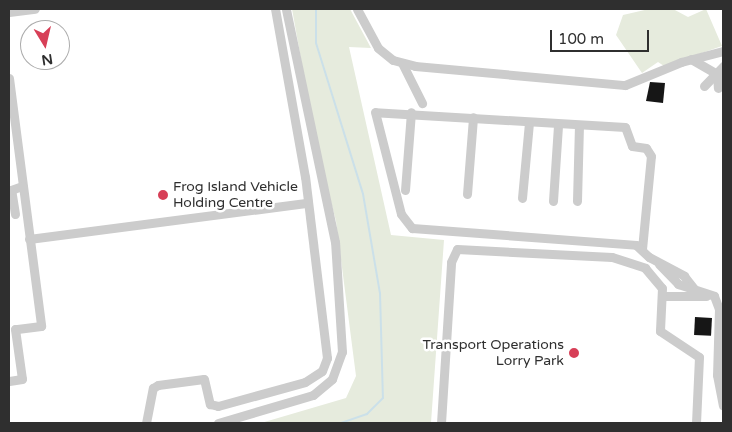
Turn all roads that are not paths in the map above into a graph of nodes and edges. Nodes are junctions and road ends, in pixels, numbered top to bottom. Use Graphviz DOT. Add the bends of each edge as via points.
graph roads {
  1 [pos="35,9"];
  2 [pos="286,9"];
  3 [pos="357,9"];
  4 [pos="274,10"];
  5 [pos="9,12"];
  6 [pos="723,51"];
  7 [pos="691,59"];
  8 [pos="402,63"];
  9 [pos="723,66"];
  10 [pos="717,74"];
  11 [pos="9,78"];
  12 [pos="704,86"];
  13 [pos="718,88"];
  14 [pos="422,103"];
  15 [pos="411,112"];
  16 [pos="473,117"];
  17 [pos="528,122"];
  18 [pos="558,124"];
  19 [pos="579,125"];
  20 [pos="13,147"];
  21 [pos="22,186"];
  22 [pos="405,190"];
  23 [pos="467,194"];
  24 [pos="522,198"];
  25 [pos="553,201"];
  26 [pos="577,201"];
  27 [pos="308,203"];
  28 [pos="15,214"];
  29 [pos="29,239"];
  30 [pos="642,248"];
  31 [pos="663,296"];
  32 [pos="714,296"];
  33 [pos="9,381"];
  34 [pos="723,405"];
  35 [pos="215,406"];
  36 [pos="146,423"];
  37 [pos="219,423"];
  38 [pos="441,423"];
  39 [pos="696,423"];
  1 -- 5 [label="street"];
  2 -- 37 [label="street" via="335,242 342,352 332,378 314,395"];
  3 -- 8 [label="street" via="378,48"];
  4 -- 27 [label="street"];
  6 -- 7 [label="street"];
  7 -- 8 [label="street" via="621,85"];
  7 -- 10 [label="street"];
  8 -- 14 [label="street"];
  9 -- 10 [label="street"];
  10 -- 12 [label="street"];
  10 -- 13 [label="street"];
  11 -- 20 [label="street"];
  15 -- 16 [label="street"];
  15 -- 22 [label="street"];
  15 -- 30 [label="street" via="375,112 401,214 412,228 632,244"];
  16 -- 17 [label="street"];
  16 -- 23 [label="street"];
  17 -- 18 [label="street"];
  17 -- 24 [label="street"];
  18 -- 19 [label="street"];
  18 -- 25 [label="street"];
  19 -- 26 [label="street"];
  19 -- 30 [label="street" via="625,127 632,146 650,152"];
  20 -- 21 [label="street"];
  21 -- 28 [label="street" via="11,190"];
  21 -- 29 [label="street"];
  27 -- 29 [label="street"];
  27 -- 35 [label="street" via="327,350 325,365 305,382"];
  29 -- 33 [label="street" via="41,326 16,329 22,379"];
  30 -- 32 [label="street" via="658,262 684,276 694,289"];
  31 -- 32 [label="street"];
  31 -- 38 [label="street" via="662,288 633,260 457,248 451,262"];
  31 -- 39 [label="street" via="660,331 699,357"];
  32 -- 34 [label="street" via="721,317 717,375"];
  35 -- 36 [label="street" via="210,404 204,379 158,385 153,388"];
  35 -- 37 [label="street"];
}
